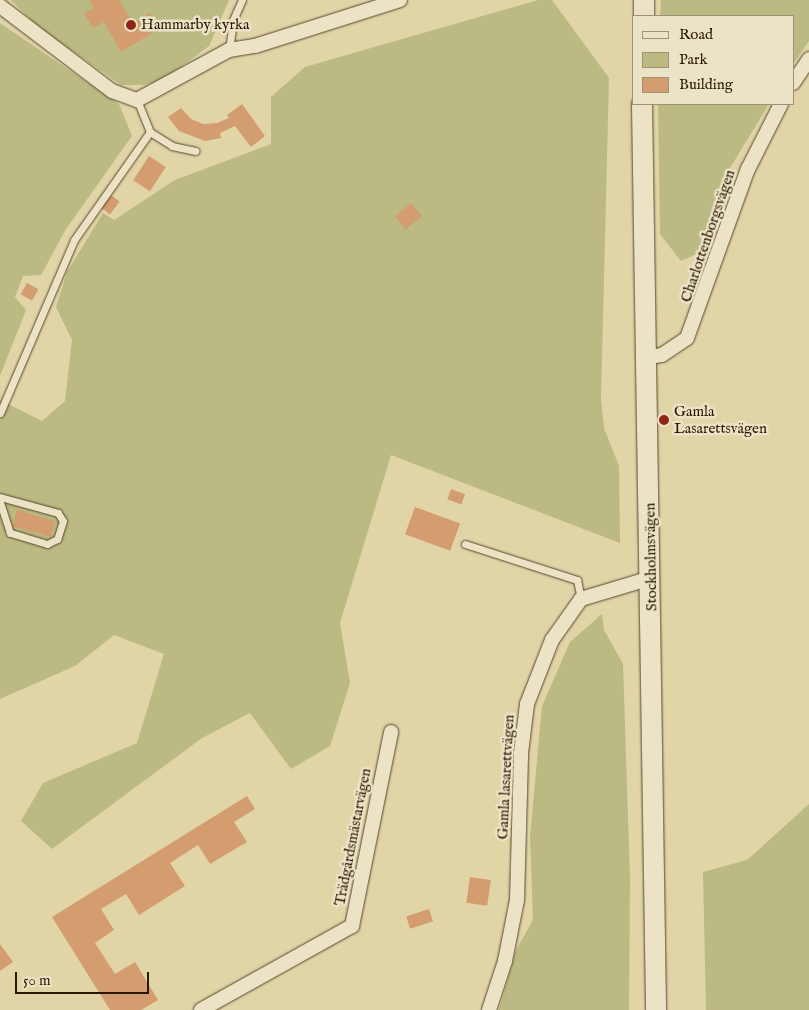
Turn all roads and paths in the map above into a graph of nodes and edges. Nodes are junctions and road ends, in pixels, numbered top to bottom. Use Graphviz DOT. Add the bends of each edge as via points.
graph roads {
  1 [pos="242,0"];
  2 [pos="400,0"];
  3 [pos="644,0"];
  4 [pos="0,6"];
  5 [pos="644,15"];
  6 [pos="229,50"];
  7 [pos="809,59"];
  8 [pos="794,82"];
  9 [pos="137,100"];
  10 [pos="642,105"];
  11 [pos="780,105"];
  12 [pos="150,132"];
  13 [pos="195,151"];
  14 [pos="646,358"];
  15 [pos="0,413"];
  16 [pos="0,497"];
  17 [pos="0,502"];
  18 [pos="465,544"];
  19 [pos="651,578"];
  20 [pos="581,599"];
  21 [pos="391,732"];
  22 [pos="201,1010"];
  23 [pos="489,1010"];
  24 [pos="656,1010"];
  1 -- 6 [label="lane" via="233,20"];
  2 -- 6 [label="street" via="255,46"];
  3 -- 5 [label="street"];
  4 -- 9 [label="street" via="112,90"];
  6 -- 9 [label="street"];
  7 -- 8 [label="street"];
  9 -- 12 [label="lane"];
  10 -- 14 [label="street, Stockholmsvägen"];
  11 -- 14 [label="street, Charlottenborgsvägen" via="748,169 687,338 662,355"];
  12 -- 13 [label="lane" via="172,146"];
  12 -- 15 [label="lane" via="74,240"];
  14 -- 19 [label="street, Stockholmsvägen"];
  16 -- 17 [label="lane" via="58,513 63,521 57,539 47,544 10,533"];
  18 -- 20 [label="lane" via="577,580"];
  19 -- 20 [label="street"];
  19 -- 24 [label="street, Stockholmsvägen"];
  20 -- 23 [label="street, Gamla lasarettvägen" via="552,640 527,704 521,754 517,900 505,961"];
  21 -- 22 [label="street, Trädgårdsmästarvägen" via="352,926"];
}
